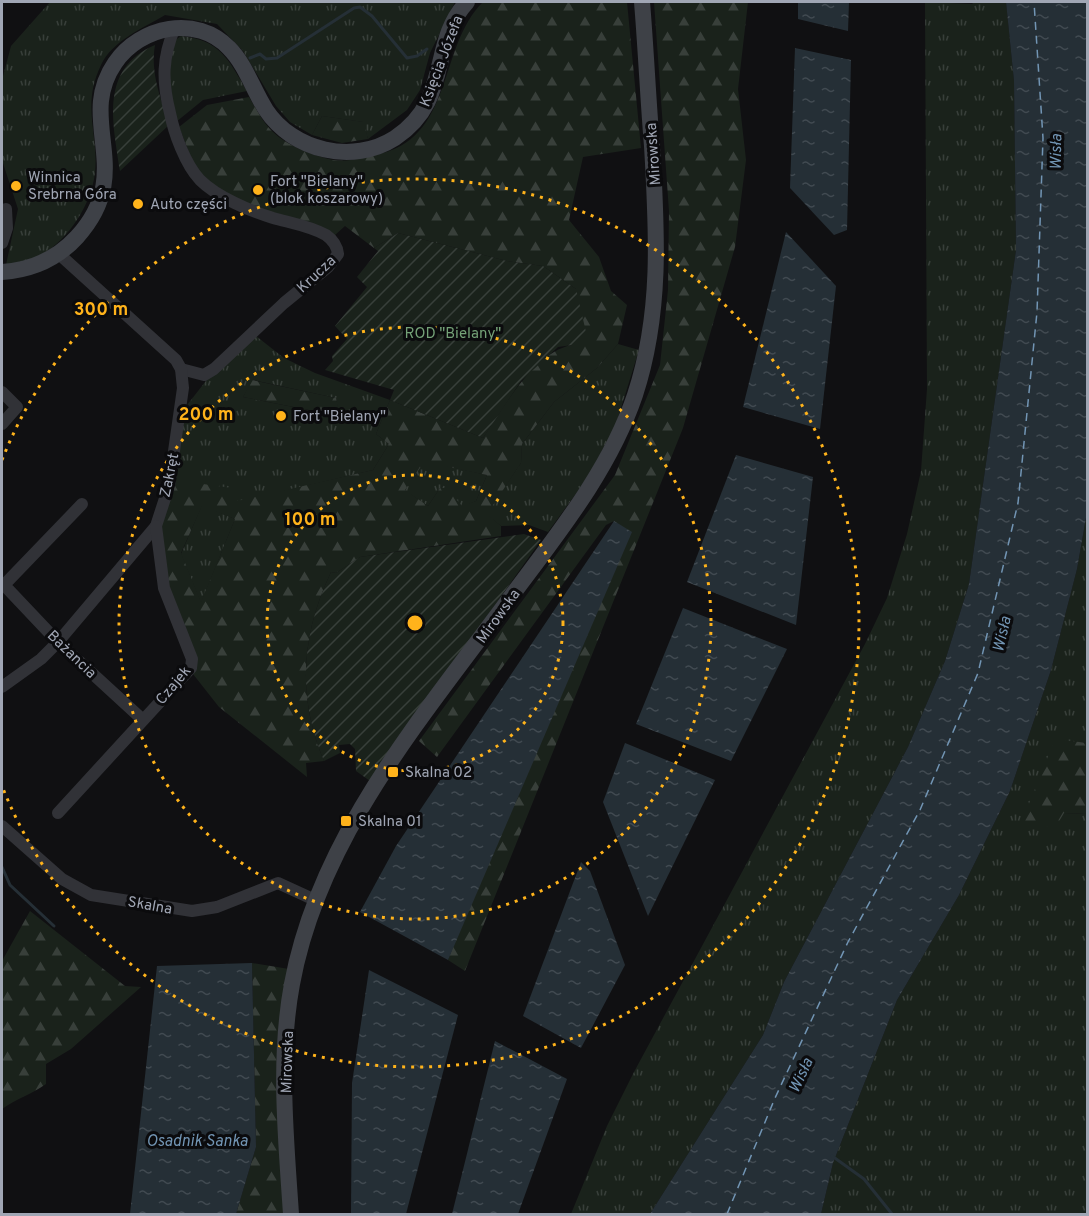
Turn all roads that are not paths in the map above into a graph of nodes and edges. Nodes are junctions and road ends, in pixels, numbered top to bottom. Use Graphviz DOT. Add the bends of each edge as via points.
graph roads {
  1 [pos="467,2"];
  2 [pos="642,2"];
  3 [pos="175,27"];
  4 [pos="6,209"];
  5 [pos="2,243"];
  6 [pos="58,254"];
  7 [pos="2,272"];
  8 [pos="181,369"];
  9 [pos="2,392"];
  10 [pos="2,424"];
  11 [pos="82,504"];
  12 [pos="156,526"];
  13 [pos="58,642"];
  14 [pos="2,687"];
  15 [pos="142,720"];
  16 [pos="58,813"];
  17 [pos="2,826"];
  18 [pos="315,900"];
  19 [pos="291,1215"];
  1 -- 3 [label="main road, Księcia Józefa" via="452,25 434,88 419,117 393,139 346,152 312,146 286,132 267,111 230,48 195,29"];
  2 -- 18 [label="main road, Mirowska" via="656,202 657,280 655,307 636,392 590,486 368,797"];
  3 -- 6 [label="main road, Księcia Józefa" via="149,34 123,53 110,73 101,106 106,176 103,196 92,220"];
  3 -- 8 [label="street, Krucza" via="165,53 164,87 173,126 194,171 212,189 242,204 325,235 335,243 338,254 214,369 204,375"];
  4 -- 5 [label="street" via="7,228"];
  6 -- 7 [label="main road, Księcia Józefa" via="37,266"];
  6 -- 8 [label="street" via="176,360"];
  8 -- 12 [label="street, Zakręt" via="183,388 172,470"];
  9 -- 10 [label="street" via="17,406"];
  11 -- 13 [label="street, Bażancia" via="3,585"];
  12 -- 13 [label="street, Zakręt"];
  12 -- 15 [label="street, Czajek" via="164,588 192,659 191,668"];
  13 -- 14 [label="street, Zakręt"];
  13 -- 15 [label="street, Bażancia"];
  15 -- 16 [label="street, Czajek"];
  17 -- 18 [label="street, Skalna" via="63,879 91,895 192,911 217,907 278,884"];
  18 -- 19 [label="main road, Mirowska" via="291,986 285,1111"];
}
